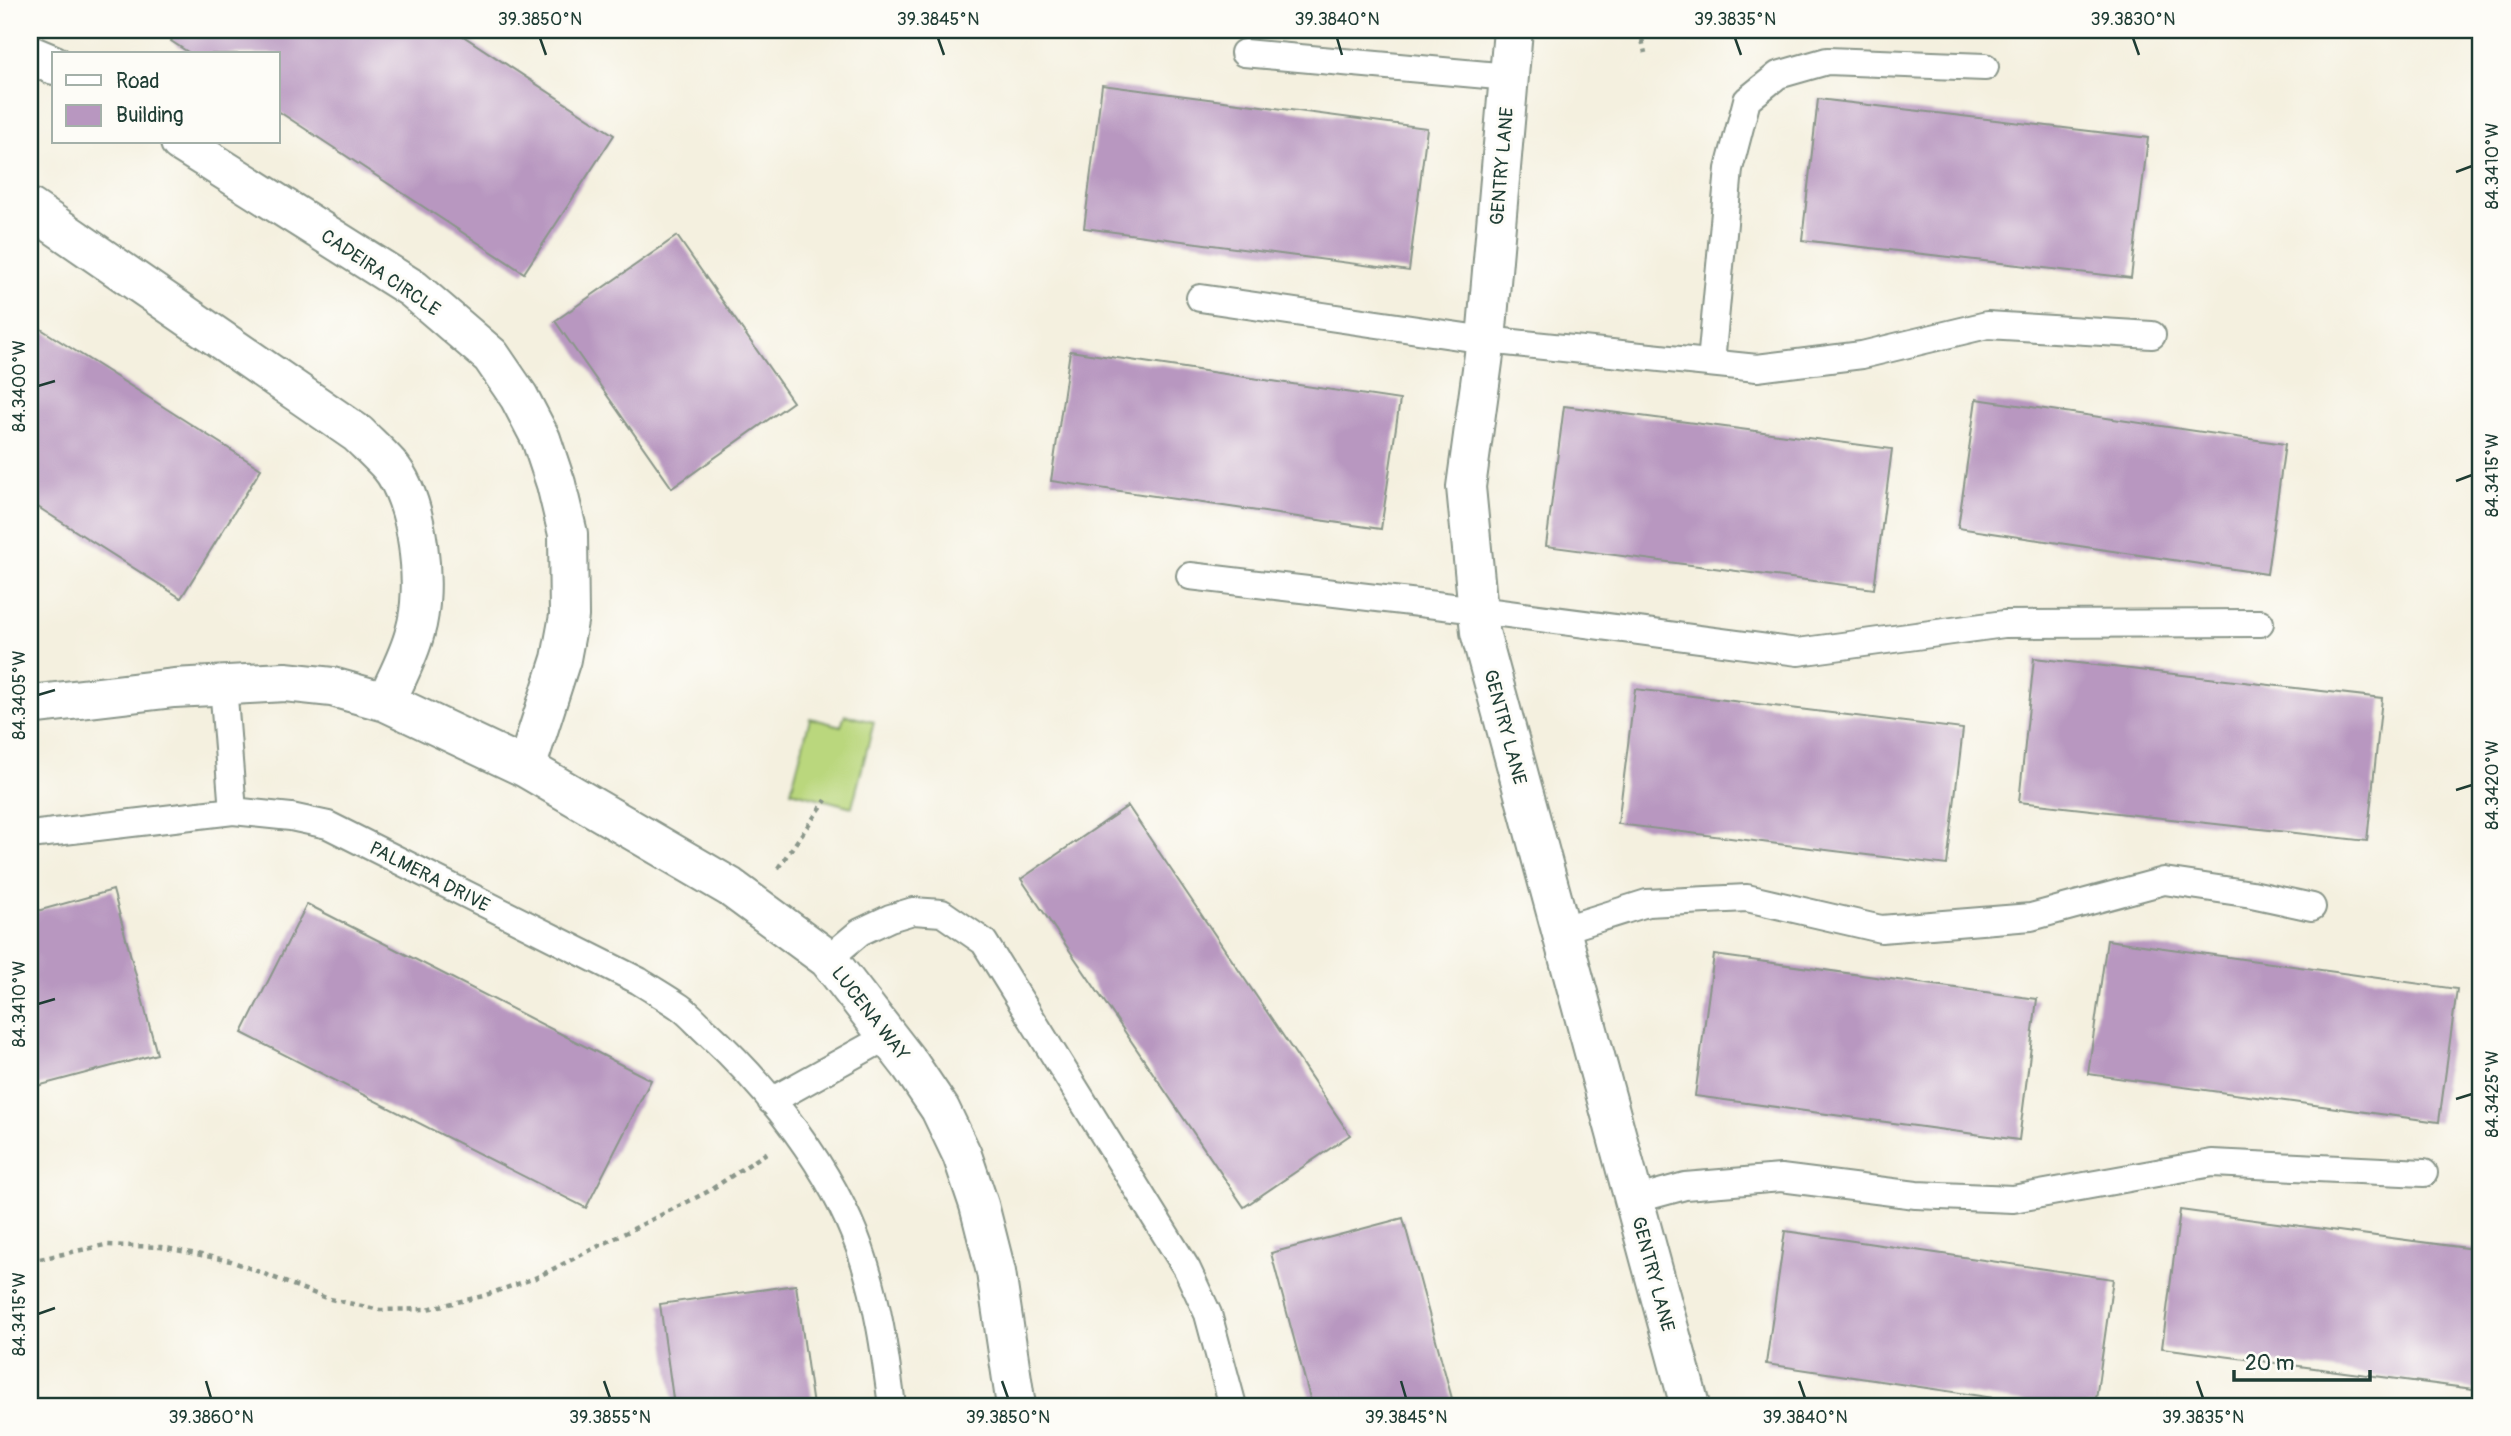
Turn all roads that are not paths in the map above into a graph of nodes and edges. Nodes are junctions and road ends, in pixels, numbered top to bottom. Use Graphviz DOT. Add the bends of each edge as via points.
graph roads {
  1 [pos="1513,30"];
  2 [pos="1244,53"];
  3 [pos="30,55"];
  4 [pos="52,64"];
  5 [pos="1985,67"];
  6 [pos="1508,77"];
  7 [pos="183,144"];
  8 [pos="30,208"];
  9 [pos="1200,298"];
  10 [pos="2152,335"];
  11 [pos="1486,340"];
  12 [pos="1712,363"];
  13 [pos="1191,576"];
  14 [pos="1478,610"];
  15 [pos="2260,623"];
  16 [pos="223,685"];
  17 [pos="386,702"];
  18 [pos="30,705"];
  19 [pos="526,768"];
  20 [pos="233,811"];
  21 [pos="30,835"];
  22 [pos="2312,906"];
  23 [pos="1561,930"];
  24 [pos="828,959"];
  25 [pos="888,1036"];
  26 [pos="771,1101"];
  27 [pos="2424,1173"];
  28 [pos="1634,1200"];
  29 [pos="892,1406"];
  30 [pos="1016,1406"];
  31 [pos="1233,1406"];
  32 [pos="1690,1406"];
  1 -- 6 [label="street, GENTRY LANE"];
  2 -- 6 [label="lane"];
  3 -- 4 [label="street"];
  5 -- 12 [label="lane" via="1827,61 1779,75 1747,100 1729,169"];
  6 -- 11 [label="street, GENTRY LANE"];
  7 -- 19 [label="street, CADEIRA CIRCLE" via="413,289 491,356 520,397 541,439 568,534 569,616 561,659"];
  8 -- 17 [label="street" via="358,434 390,466 410,505 421,589 416,631"];
  9 -- 11 [label="lane"];
  10 -- 12 [label="lane" via="1987,325 1861,355 1757,368"];
  11 -- 12 [label="lane"];
  11 -- 14 [label="street, GENTRY LANE" via="1466,487"];
  13 -- 14 [label="lane"];
  14 -- 15 [label="lane" via="1798,652 2004,624"];
  14 -- 23 [label="street, GENTRY LANE" via="1480,632"];
  16 -- 17 [label="street" via="285,682 332,687"];
  16 -- 18 [label="street"];
  16 -- 20 [label="lane"];
  17 -- 19 [label="street"];
  19 -- 24 [label="street, LUCENA WAY" via="730,887"];
  20 -- 21 [label="lane, PALMERA DRIVE"];
  20 -- 26 [label="lane, PALMERA DRIVE" via="328,825 639,981 681,1008 733,1055"];
  22 -- 23 [label="lane" via="2164,881 2031,917 1881,929 1747,898 1647,903"];
  23 -- 28 [label="street, GENTRY LANE"];
  24 -- 25 [label="street, LUCENA WAY"];
  24 -- 31 [label="lane" via="860,932 913,911 942,914 984,942 1187,1269 1208,1314"];
  25 -- 26 [label="lane"];
  25 -- 30 [label="street, LUCENA WAY" via="940,1110 979,1205 996,1272"];
  26 -- 29 [label="lane, PALMERA DRIVE" via="834,1191 860,1249 882,1331"];
  27 -- 28 [label="lane" via="2212,1163 2013,1199 1916,1195 1781,1178 1685,1186"];
  28 -- 32 [label="street, GENTRY LANE"];
}
